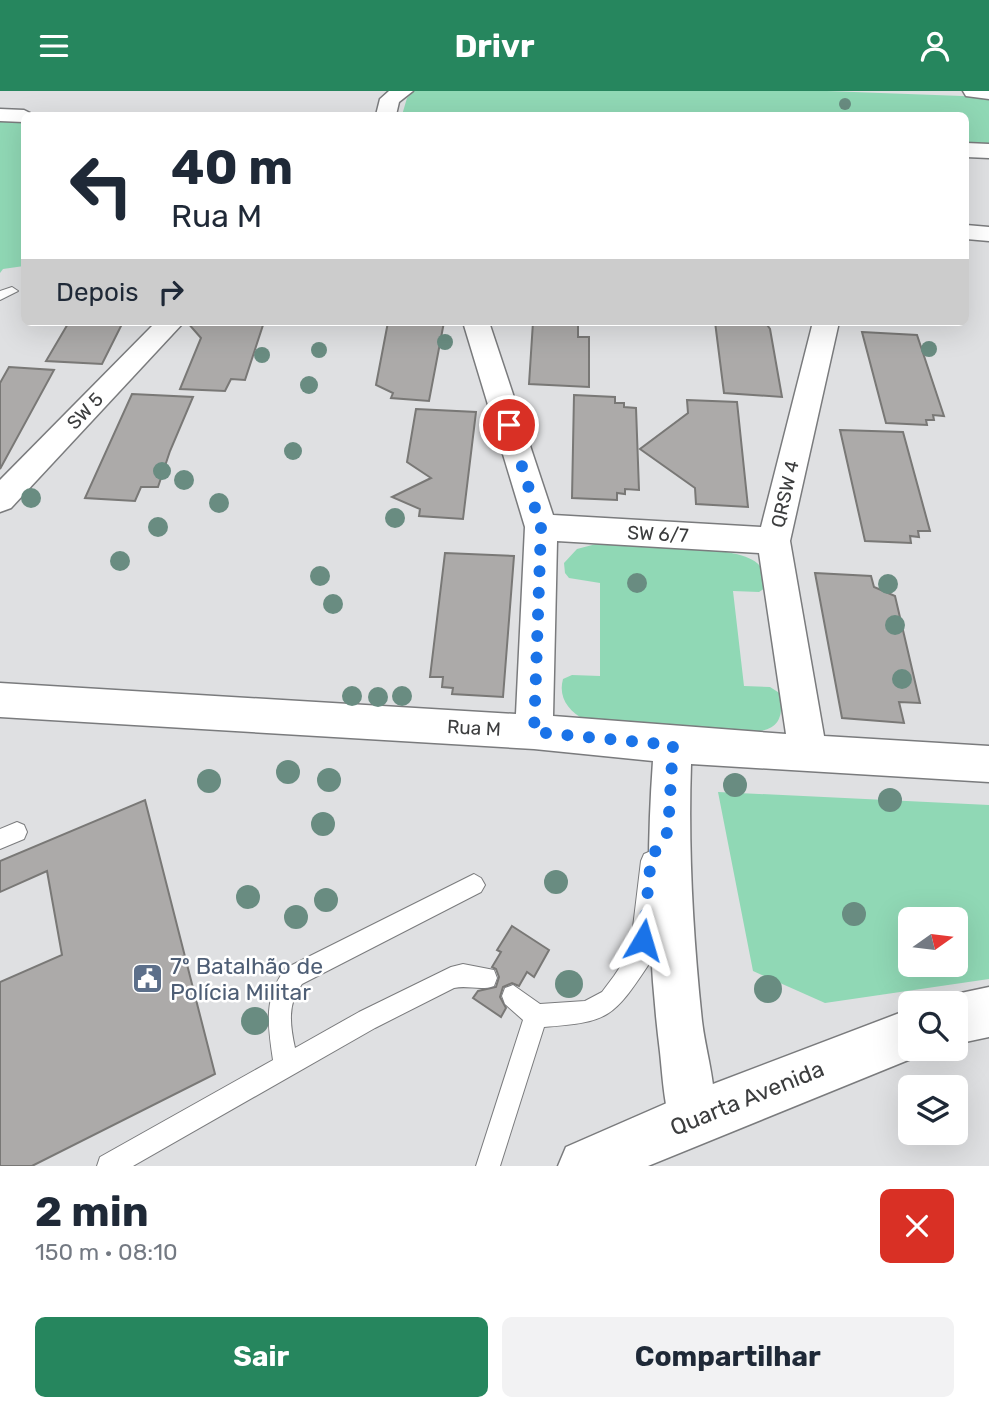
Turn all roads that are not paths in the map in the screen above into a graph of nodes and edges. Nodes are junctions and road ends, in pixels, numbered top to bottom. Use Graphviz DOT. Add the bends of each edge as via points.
graph roads {
  1 [pos="974,91"];
  2 [pos="989,92"];
  3 [pos="0,115"];
  4 [pos="21,115"];
  5 [pos="969,232"];
  6 [pos="989,234"];
  7 [pos="167,326"];
  8 [pos="477,326"];
  9 [pos="826,326"];
  10 [pos="0,500"];
  11 [pos="541,527"];
  12 [pos="774,541"];
  13 [pos="0,700"];
  14 [pos="534,732"];
  15 [pos="673,745"];
  16 [pos="808,752"];
  17 [pos="989,764"];
  18 [pos="668,831"];
  19 [pos="474,885"];
  20 [pos="486,978"];
  21 [pos="513,996"];
  22 [pos="989,1012"];
  23 [pos="536,1016"];
  24 [pos="968,1017"];
  25 [pos="898,1039"];
  26 [pos="286,1066"];
  27 [pos="692,1119"];
  28 [pos="109,1166"];
  29 [pos="488,1166"];
  30 [pos="585,1166"];
  1 -- 2 [label="main road"];
  3 -- 4 [label="street"];
  5 -- 6 [label="street"];
  7 -- 10 [label="street, SW 5"];
  8 -- 11 [label="street"];
  9 -- 12 [label="street, QRSW 4"];
  11 -- 12 [label="street, SW 6/7"];
  11 -- 14 [label="street"];
  12 -- 16 [label="street, QRSW 4"];
  13 -- 14 [label="street, Rua M"];
  14 -- 15 [label="street, Rua M"];
  15 -- 16 [label="street, Rua M"];
  15 -- 18 [label="street"];
  16 -- 17 [label="street, Rua M"];
  18 -- 23 [label="lane" via="651,858 641,956 622,984 610,1000 587,1012"];
  18 -- 27 [label="street" via="679,1021"];
  19 -- 26 [label="lane" via="294,976 285,985 278,1006"];
  20 -- 26 [label="lane" via="451,978"];
  21 -- 23 [label="lane"];
  22 -- 24 [label="main road"];
  23 -- 29 [label="lane"];
  25 -- 27 [label="main road, Quarta Avenida"];
  26 -- 28 [label="lane"];
  27 -- 30 [label="main road, Quarta Avenida"];
}
